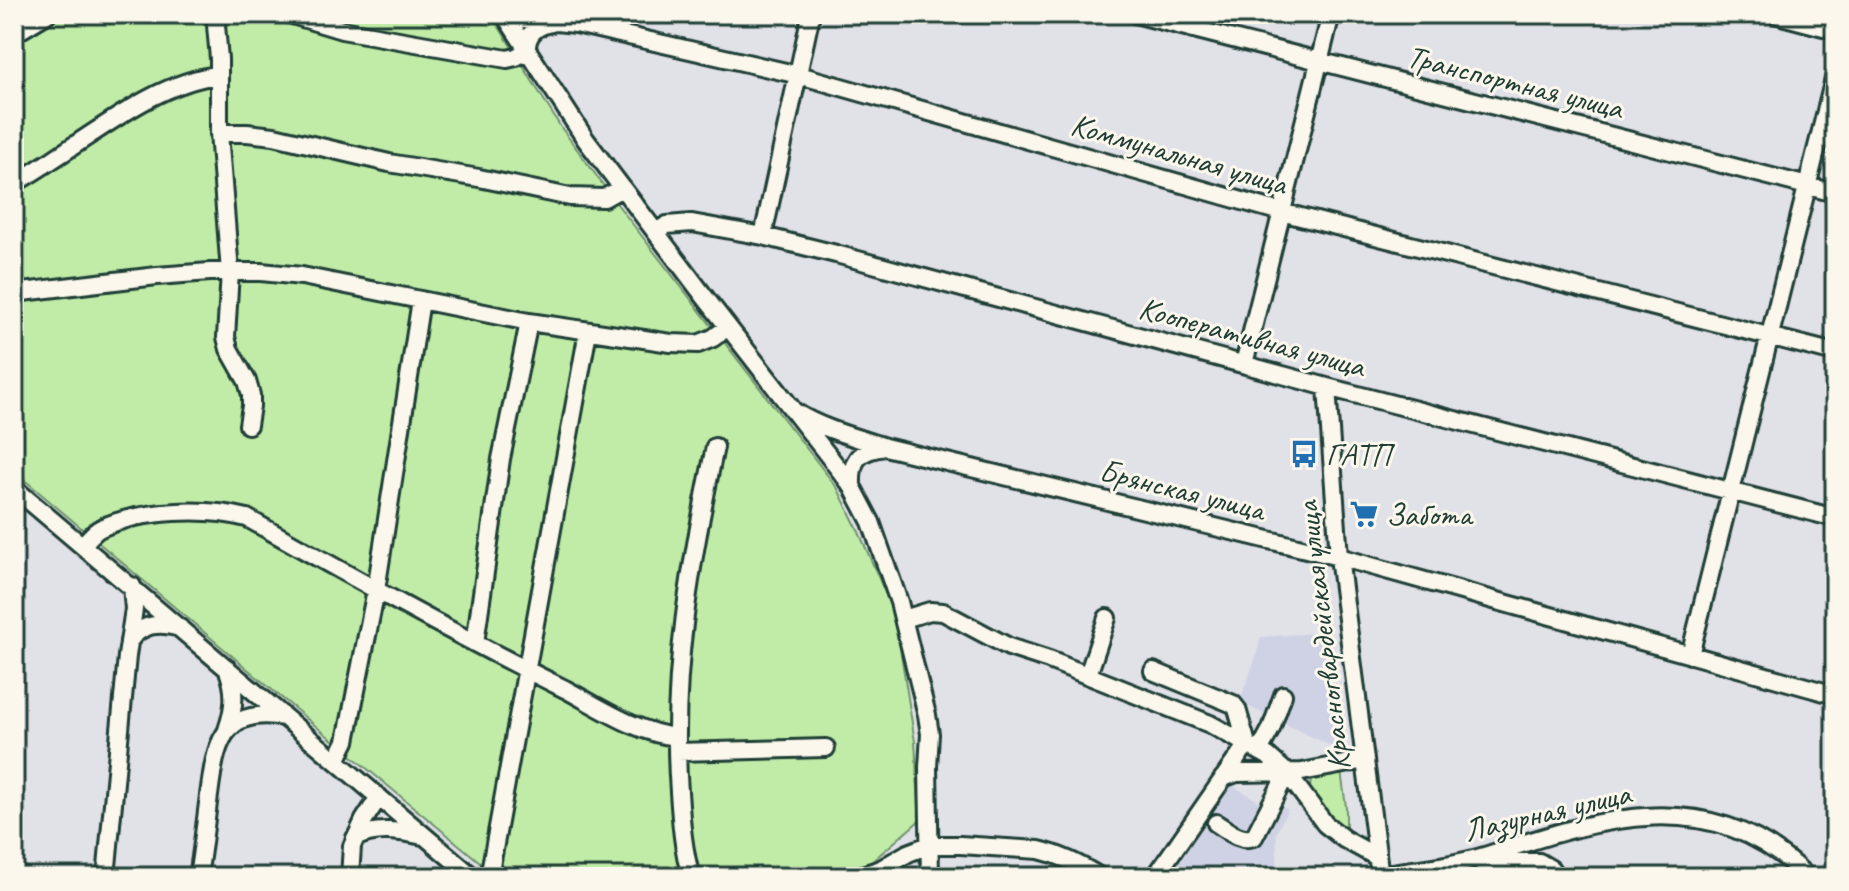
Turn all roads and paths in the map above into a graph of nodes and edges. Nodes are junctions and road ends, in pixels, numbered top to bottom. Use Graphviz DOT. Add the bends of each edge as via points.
graph roads {
  1 [pos="47,14"];
  2 [pos="215,14"];
  3 [pos="289,14"];
  4 [pos="811,14"];
  5 [pos="1135,14"];
  6 [pos="1331,14"];
  7 [pos="1774,14"];
  8 [pos="505,16"];
  9 [pos="558,22"];
  10 [pos="1835,30"];
  11 [pos="14,34"];
  12 [pos="527,51"];
  13 [pos="1319,61"];
  14 [pos="219,75"];
  15 [pos="799,75"];
  16 [pos="1835,75"];
  17 [pos="219,133"];
  18 [pos="14,183"];
  19 [pos="1807,186"];
  20 [pos="622,188"];
  21 [pos="1835,193"];
  22 [pos="1281,212"];
  23 [pos="656,232"];
  24 [pos="763,236"];
  25 [pos="230,272"];
  26 [pos="14,293"];
  27 [pos="421,300"];
  28 [pos="529,322"];
  29 [pos="728,327"];
  30 [pos="588,331"];
  31 [pos="1770,337"];
  32 [pos="1835,353"];
  33 [pos="1244,364"];
  34 [pos="1327,387"];
  35 [pos="795,412"];
  36 [pos="248,425"];
  37 [pos="715,447"];
  38 [pos="885,447"];
  39 [pos="852,486"];
  40 [pos="14,488"];
  41 [pos="1730,492"];
  42 [pos="1835,518"];
  43 [pos="83,545"];
  44 [pos="1339,557"];
  45 [pos="132,586"];
  46 [pos="376,590"];
  47 [pos="1107,618"];
  48 [pos="904,619"];
  49 [pos="182,629"];
  50 [pos="129,641"];
  51 [pos="475,643"];
  52 [pos="1690,655"];
  53 [pos="227,668"];
  54 [pos="527,671"];
  55 [pos="1153,671"];
  56 [pos="1088,675"];
  57 [pos="1283,695"];
  58 [pos="1835,695"];
  59 [pos="284,717"];
  60 [pos="227,732"];
  61 [pos="677,744"];
  62 [pos="1253,747"];
  63 [pos="826,748"];
  64 [pos="1365,760"];
  65 [pos="336,761"];
  66 [pos="1287,773"];
  67 [pos="1223,778"];
  68 [pos="379,797"];
  69 [pos="1216,823"];
  70 [pos="427,837"];
  71 [pos="355,838"];
  72 [pos="929,845"];
  73 [pos="1377,857"];
  74 [pos="1455,863"];
  75 [pos="469,875"];
  76 [pos="1155,876"];
  77 [pos="1380,876"];
  78 [pos="106,877"];
  79 [pos="198,877"];
  80 [pos="350,877"];
  81 [pos="489,877"];
  82 [pos="691,877"];
  83 [pos="856,877"];
  84 [pos="930,877"];
  85 [pos="1100,877"];
  86 [pos="1556,877"];
  87 [pos="1807,877"];
  1 -- 11 [label="street"];
  2 -- 14 [label="street"];
  3 -- 12 [label="street" via="342,30 507,59"];
  4 -- 15 [label="street"];
  5 -- 13 [label="street, Транспортная улица"];
  6 -- 13 [label="street"];
  7 -- 10 [label="street"];
  8 -- 9 [label="street, Коммунальная улица"];
  8 -- 12 [label="street"];
  9 -- 12 [label="street" via="534,31"];
  9 -- 15 [label="street, Коммунальная улица"];
  12 -- 20 [label="street"];
  13 -- 19 [label="street, Транспортная улица"];
  13 -- 22 [label="street"];
  14 -- 17 [label="street"];
  14 -- 18 [label="street" via="191,80 156,96"];
  15 -- 22 [label="street, Коммунальная улица"];
  15 -- 24 [label="street"];
  16 -- 19 [label="street"];
  17 -- 20 [label="street" via="274,136 570,197 604,198"];
  17 -- 25 [label="street"];
  19 -- 21 [label="street, Транспортная улица"];
  19 -- 31 [label="street"];
  20 -- 23 [label="street"];
  22 -- 31 [label="street, Коммунальная улица"];
  22 -- 33 [label="street"];
  23 -- 24 [label="street, Кооперативная улица" via="679,222"];
  23 -- 29 [label="street"];
  24 -- 33 [label="street, Кооперативная улица"];
  25 -- 26 [label="street"];
  25 -- 27 [label="street" via="302,276"];
  25 -- 36 [label="street" via="226,337 251,395"];
  27 -- 28 [label="street"];
  27 -- 46 [label="street"];
  28 -- 30 [label="street"];
  28 -- 51 [label="street" via="501,459"];
  29 -- 30 [label="street" via="698,344"];
  29 -- 35 [label="street"];
  30 -- 54 [label="street"];
  31 -- 32 [label="street, Коммунальная улица"];
  31 -- 41 [label="street"];
  33 -- 34 [label="street, Кооперативная улица"];
  34 -- 41 [label="street, Кооперативная улица"];
  34 -- 44 [label="street, Красногвардейская улица"];
  35 -- 38 [label="street, Брянская улица"];
  35 -- 39 [label="street"];
  37 -- 61 [label="street" via="687,593"];
  38 -- 39 [label="street" via="858,457"];
  38 -- 44 [label="street, Брянская улица"];
  39 -- 48 [label="street" via="871,522"];
  40 -- 43 [label="street"];
  41 -- 42 [label="street, Кооперативная улица"];
  41 -- 52 [label="street"];
  43 -- 45 [label="street"];
  43 -- 46 [label="street" via="102,527 151,514 236,515"];
  44 -- 52 [label="street, Брянская улица"];
  44 -- 64 [label="street, Красногвардейская улица"];
  45 -- 49 [label="street"];
  45 -- 50 [label="street"];
  46 -- 51 [label="street"];
  46 -- 65 [label="street" via="346,741"];
  47 -- 56 [label="street"];
  48 -- 56 [label="street" via="943,612 1009,647"];
  48 -- 72 [label="street" via="929,725"];
  49 -- 50 [label="street" via="148,626"];
  49 -- 53 [label="street"];
  50 -- 78 [label="street"];
  51 -- 54 [label="street"];
  52 -- 58 [label="street, Брянская улица"];
  53 -- 59 [label="street"];
  53 -- 60 [label="street" via="234,698"];
  54 -- 61 [label="street"];
  54 -- 81 [label="street"];
  55 -- 62 [label="street" via="1233,704"];
  56 -- 62 [label="street" via="1192,716"];
  57 -- 62 [label="street" via="1271,729"];
  59 -- 60 [label="street" via="256,715"];
  59 -- 65 [label="street"];
  60 -- 79 [label="street" via="213,764"];
  61 -- 63 [label="street"];
  61 -- 82 [label="street"];
  62 -- 66 [label="street"];
  62 -- 67 [label="street"];
  64 -- 66 [label="street"];
  64 -- 73 [label="street, Красногвардейская улица"];
  65 -- 68 [label="street"];
  66 -- 67 [label="street"];
  66 -- 69 [label="street" via="1254,837 1242,838"];
  66 -- 73 [label="street" via="1333,832"];
  67 -- 76 [label="street"];
  68 -- 70 [label="street"];
  68 -- 71 [label="street"];
  70 -- 71 [label="street" via="373,831"];
  70 -- 75 [label="street"];
  71 -- 80 [label="street"];
  72 -- 83 [label="street"];
  72 -- 84 [label="street"];
  72 -- 85 [label="street" via="1039,850"];
  73 -- 77 [label="street, Красногвардейская улица"];
  74 -- 77 [label="street, Лазурная улица"];
  74 -- 86 [label="street" via="1539,862"];
  74 -- 87 [label="street, Лазурная улица" via="1575,829 1656,815 1682,816 1748,835 1781,853"];
}
